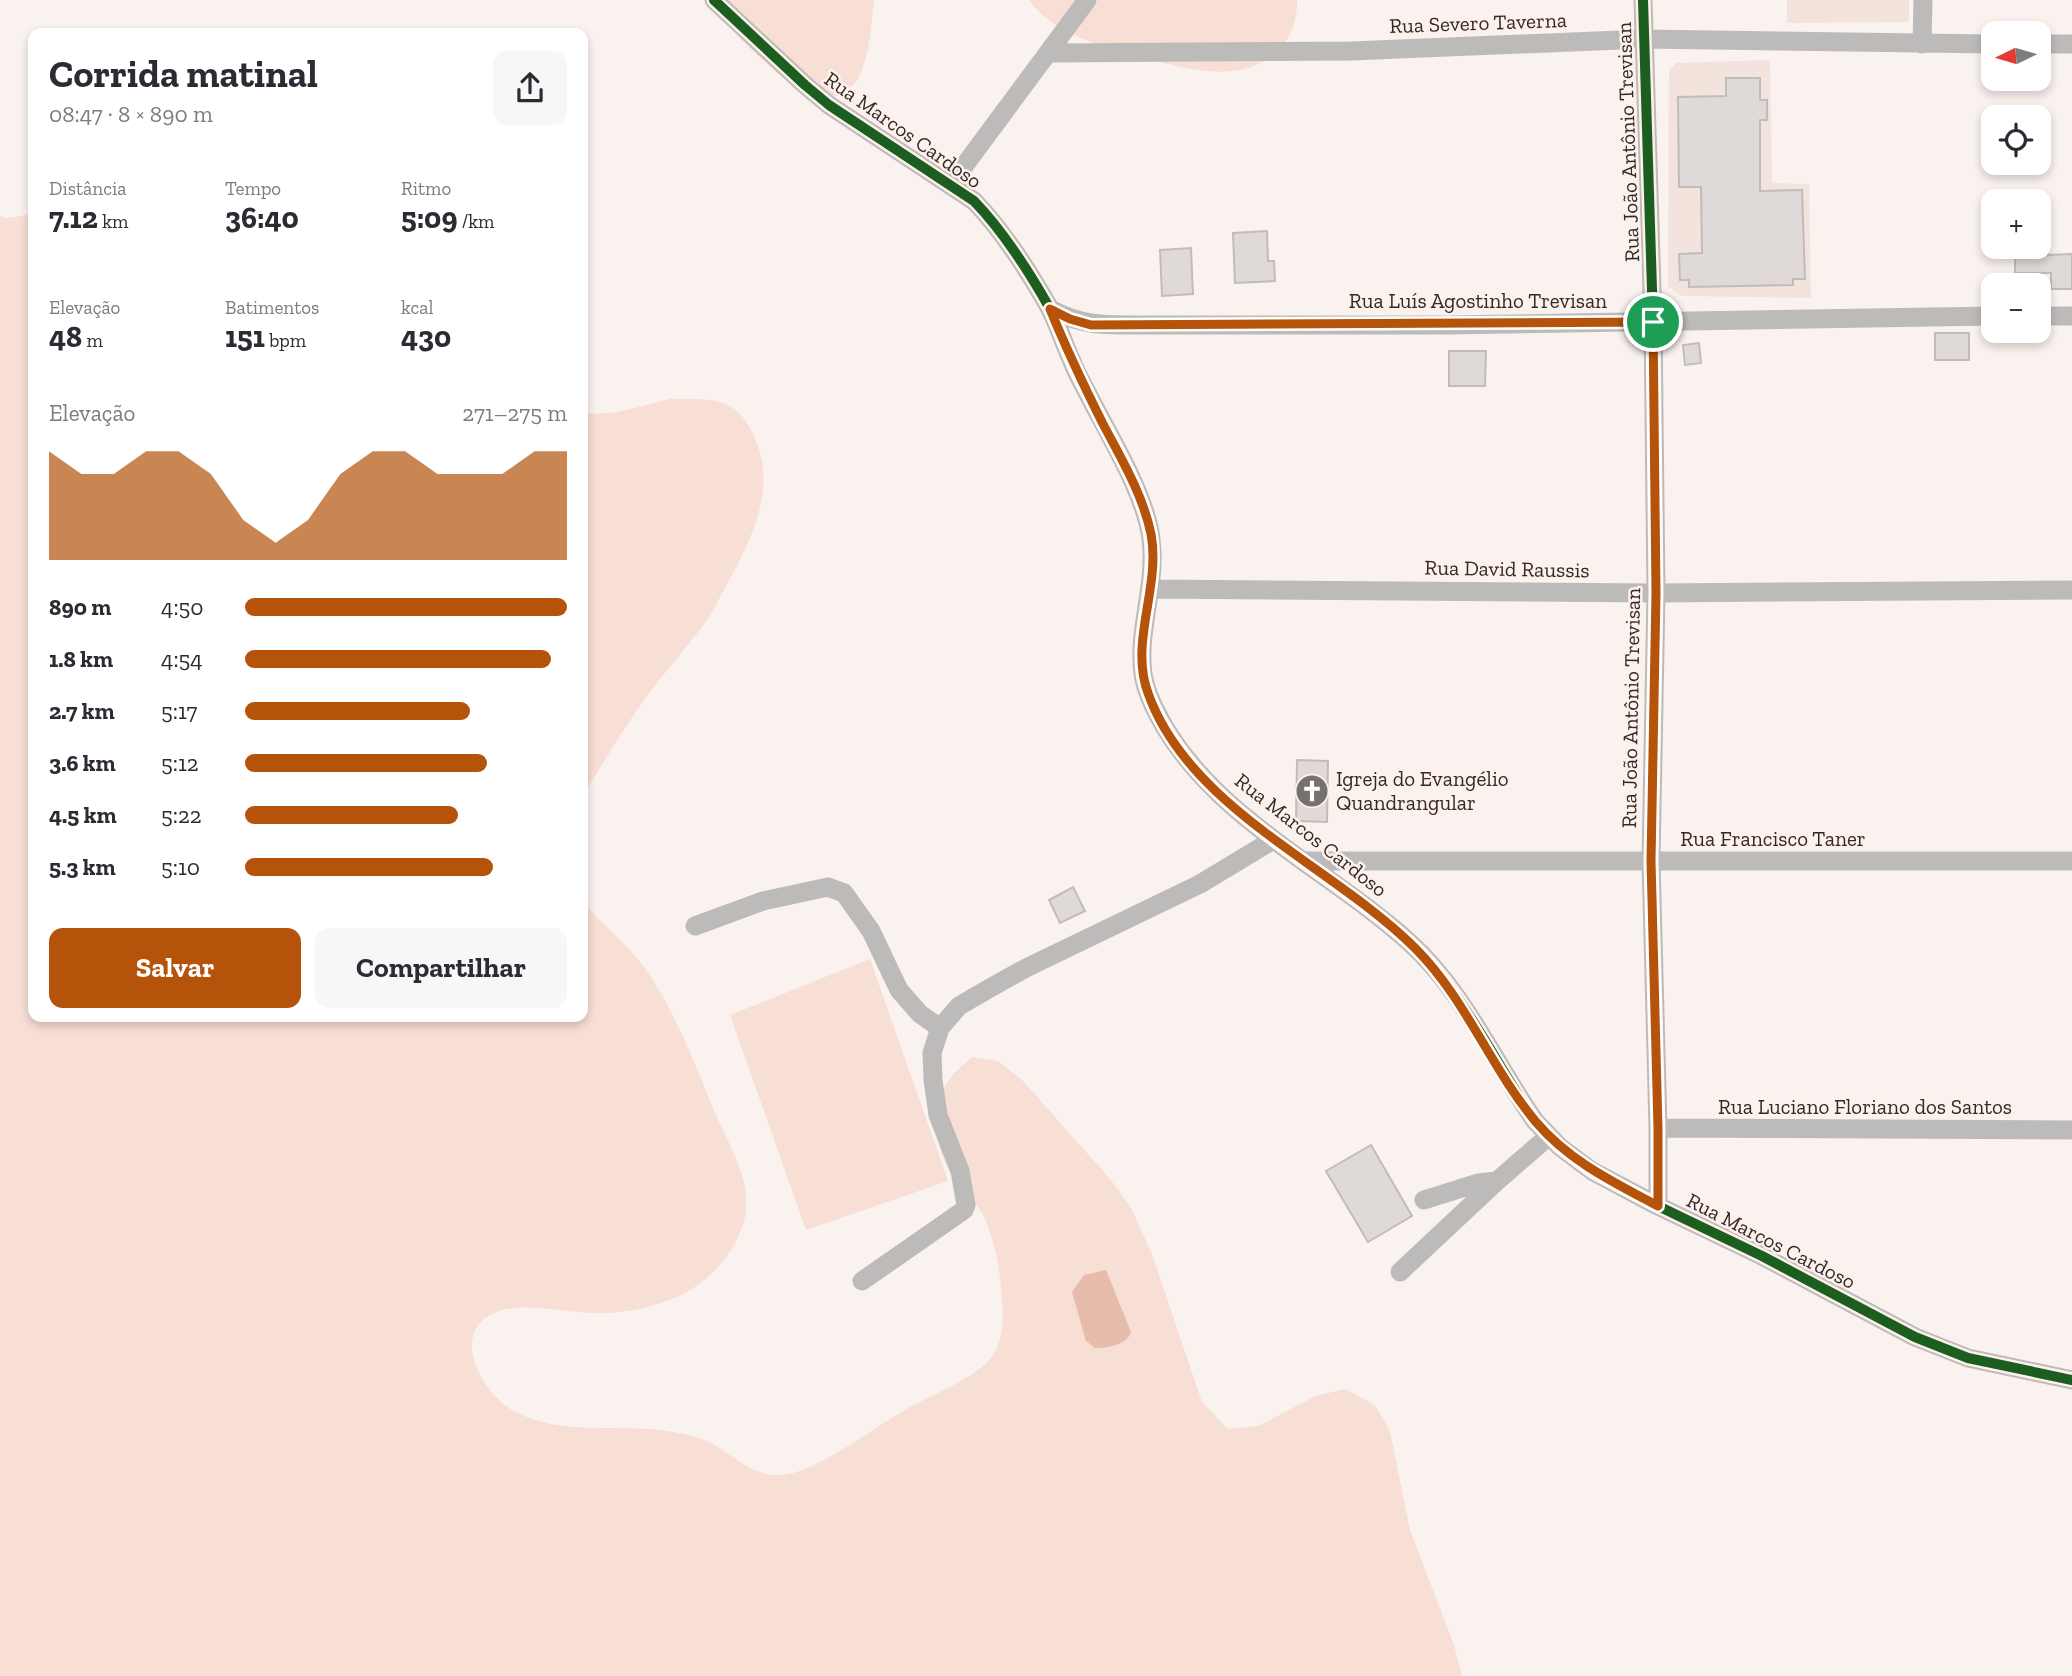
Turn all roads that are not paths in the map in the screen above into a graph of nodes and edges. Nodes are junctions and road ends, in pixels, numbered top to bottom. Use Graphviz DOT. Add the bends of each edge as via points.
graph roads {
  1 [pos="714,0"];
  2 [pos="1087,0"];
  3 [pos="1643,0"];
  4 [pos="1923,0"];
  5 [pos="1644,39"];
  6 [pos="1922,44"];
  7 [pos="1981,44"];
  8 [pos="2051,44"];
  9 [pos="2072,44"];
  10 [pos="1048,54"];
  11 [pos="950,185"];
  12 [pos="1050,309"];
  13 [pos="1981,316"];
  14 [pos="2051,316"];
  15 [pos="2072,316"];
  16 [pos="1653,322"];
  17 [pos="1151,589"];
  18 [pos="2072,590"];
  19 [pos="1656,593"];
  20 [pos="1273,840"];
  21 [pos="1305,861"];
  22 [pos="1651,861"];
  23 [pos="2072,861"];
  24 [pos="695,926"];
  25 [pos="940,1028"];
  26 [pos="1658,1128"];
  27 [pos="2072,1130"];
  28 [pos="1549,1136"];
  29 [pos="1497,1181"];
  30 [pos="1424,1200"];
  31 [pos="1658,1206"];
  32 [pos="1400,1272"];
  33 [pos="862,1281"];
  34 [pos="2072,1381"];
  1 -- 11 [label="street, Rua Marcos Cardoso" via="829,105"];
  2 -- 10 [label="street"];
  3 -- 5 [label="street, Rua João Antônio Trevisan"];
  4 -- 6 [label="street"];
  5 -- 6 [label="street, Rua Severo Taverna"];
  5 -- 10 [label="street, Rua Severo Taverna" via="1351,51"];
  5 -- 16 [label="street, Rua João Antônio Trevisan"];
  6 -- 7 [label="street, Rua Severo Taverna"];
  8 -- 9 [label="street"];
  10 -- 11 [label="street"];
  11 -- 12 [label="street, Rua Marcos Cardoso" via="990,218"];
  12 -- 16 [label="street, Rua Luís Agostinho Trevisan" via="1091,325"];
  12 -- 17 [label="street, Rua Marcos Cardoso" via="1148,522"];
  13 -- 16 [label="street, Rua Luís Agostinho Trevisan"];
  14 -- 15 [label="street"];
  16 -- 19 [label="street, Rua João Antônio Trevisan"];
  17 -- 19 [label="street, Rua David Raussis"];
  17 -- 20 [label="street, Rua Marcos Cardoso" via="1142,660 1148,694 1193,766"];
  18 -- 19 [label="street, Rua David Raussis"];
  19 -- 22 [label="street, Rua João Antônio Trevisan"];
  20 -- 21 [label="street, Rua Marcos Cardoso"];
  20 -- 25 [label="street" via="1200,884 990,988 959,1006"];
  21 -- 22 [label="street, Rua Francisco Taner"];
  21 -- 28 [label="street, Rua Marcos Cardoso" via="1385,922 1431,965"];
  22 -- 23 [label="street, Rua Francisco Taner"];
  22 -- 26 [label="street, Rua João Antônio Trevisan"];
  24 -- 25 [label="street" via="763,901 828,887 844,893 871,930 899,990"];
  25 -- 33 [label="street" via="932,1053 938,1115 960,1171 966,1205"];
  26 -- 27 [label="street, Rua Luciano Floriano dos Santos"];
  26 -- 31 [label="street, Rua João Antônio Trevisan"];
  28 -- 29 [label="street"];
  28 -- 31 [label="street, Rua Marcos Cardoso" via="1592,1171"];
  29 -- 30 [label="street"];
  29 -- 32 [label="street"];
  31 -- 34 [label="street, Rua Marcos Cardoso" via="1941,1349"];
}
